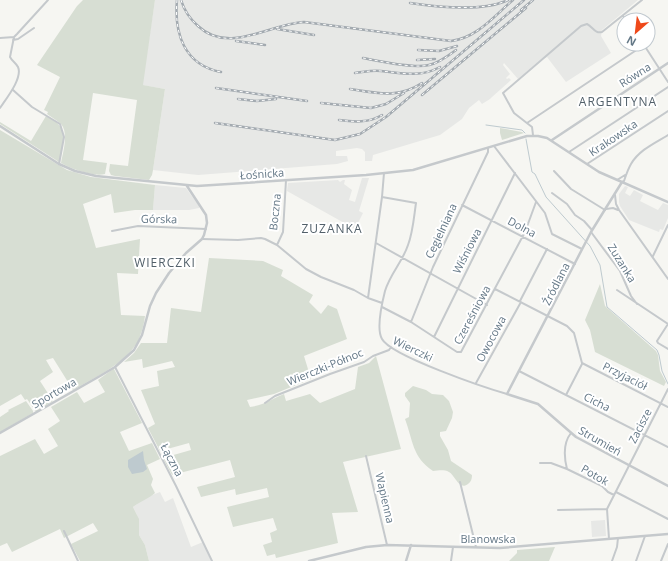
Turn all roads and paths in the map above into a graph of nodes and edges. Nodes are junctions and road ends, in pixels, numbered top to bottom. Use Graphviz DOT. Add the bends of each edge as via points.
graph roads {
  1 [pos="48,0"];
  2 [pos="642,0"];
  3 [pos="628,12"];
  4 [pos="616,21"];
  5 [pos="34,28"];
  6 [pos="14,37"];
  7 [pos="0,38"];
  8 [pos="13,40"];
  9 [pos="634,52"];
  10 [pos="649,52"];
  11 [pos="668,63"];
  12 [pos="659,68"];
  13 [pos="668,82"];
  14 [pos="668,87"];
  15 [pos="13,90"];
  16 [pos="0,108"];
  17 [pos="668,111"];
  18 [pos="527,123"];
  19 [pos="0,126"];
  20 [pos="533,135"];
  21 [pos="668,135"];
  22 [pos="552,140"];
  23 [pos="494,146"];
  24 [pos="488,148"];
  25 [pos="568,153"];
  26 [pos="59,164"];
  27 [pos="587,165"];
  28 [pos="554,171"];
  29 [pos="384,173"];
  30 [pos="515,173"];
  31 [pos="625,175"];
  32 [pos="623,177"];
  33 [pos="286,180"];
  34 [pos="617,180"];
  35 [pos="622,182"];
  36 [pos="187,186"];
  37 [pos="552,193"];
  38 [pos="615,195"];
  39 [pos="382,197"];
  40 [pos="536,202"];
  41 [pos="668,202"];
  42 [pos="462,205"];
  43 [pos="606,209"];
  44 [pos="619,210"];
  45 [pos="492,220"];
  46 [pos="668,225"];
  47 [pos="206,229"];
  48 [pos="112,231"];
  49 [pos="592,231"];
  50 [pos="523,236"];
  51 [pos="202,239"];
  52 [pos="376,243"];
  53 [pos="277,245"];
  54 [pos="547,249"];
  55 [pos="582,249"];
  56 [pos="652,257"];
  57 [pos="403,258"];
  58 [pos="575,264"];
  59 [pos="430,273"];
  60 [pos="668,279"];
  61 [pos="457,289"];
  62 [pos="495,289"];
  63 [pos="616,290"];
  64 [pos="368,298"];
  65 [pos="520,302"];
  66 [pos="382,303"];
  67 [pos="637,304"];
  68 [pos="487,305"];
  69 [pos="382,307"];
  70 [pos="548,316"];
  71 [pos="411,322"];
  72 [pos="668,324"];
  73 [pos="434,337"];
  74 [pos="391,347"];
  75 [pos="668,349"];
  76 [pos="582,363"];
  77 [pos="115,366"];
  78 [pos="519,371"];
  79 [pos="476,383"];
  80 [pos="668,389"];
  81 [pos="507,394"];
  82 [pos="566,395"];
  83 [pos="265,403"];
  84 [pos="661,403"];
  85 [pos="668,407"];
  86 [pos="0,433"];
  87 [pos="571,433"];
  88 [pos="644,435"];
  89 [pos="668,447"];
  90 [pos="366,456"];
  91 [pos="540,463"];
  92 [pos="629,466"];
  93 [pos="567,469"];
  94 [pos="460,482"];
  95 [pos="668,486"];
  96 [pos="616,492"];
  97 [pos="614,495"];
  98 [pos="607,509"];
  99 [pos="558,510"];
  100 [pos="668,520"];
  101 [pos="64,531"];
  102 [pos="668,534"];
  103 [pos="645,536"];
  104 [pos="618,538"];
  105 [pos="609,539"];
  106 [pos="668,544"];
  107 [pos="387,545"];
  108 [pos="411,546"];
  109 [pos="453,547"];
  110 [pos="476,548"];
  111 [pos="78,561"];
  112 [pos="212,561"];
  113 [pos="309,561"];
  114 [pos="406,561"];
  115 [pos="451,561"];
  116 [pos="612,561"];
  117 [pos="636,561"];
  118 [pos="661,561"];
  1 -- 6 [label="street"];
  2 -- 3 [label="street"];
  4 -- 18 [label="street" via="599,33 587,24 581,26 503,93 514,112"];
  5 -- 8 [label="street"];
  6 -- 7 [label="street"];
  6 -- 8 [label="street"];
  8 -- 15 [label="street" via="10,57 19,71"];
  9 -- 18 [label="street"];
  10 -- 12 [label="street"];
  11 -- 12 [label="street, Równa"];
  12 -- 13 [label="street"];
  12 -- 22 [label="street, Równa"];
  14 -- 25 [label="street"];
  15 -- 16 [label="street"];
  15 -- 26 [label="street" via="32,107 60,124 64,137"];
  17 -- 27 [label="street, Krakowska"];
  18 -- 20 [label="street" via="532,127"];
  19 -- 26 [label="street, Łośnicka"];
  20 -- 22 [label="street"];
  20 -- 23 [label="street, Łośnicka"];
  21 -- 31 [label="street" via="638,155"];
  22 -- 25 [label="street"];
  23 -- 24 [label="street, Łośnicka"];
  23 -- 30 [label="street"];
  24 -- 29 [label="street, Łośnicka" via="422,168"];
  24 -- 42 [label="street, Cegielniana"];
  25 -- 27 [label="street"];
  26 -- 36 [label="street, Łośnicka" via="96,176"];
  27 -- 34 [label="street"];
  28 -- 43 [label="street" via="571,189"];
  29 -- 33 [label="street, Łośnicka"];
  29 -- 39 [label="street"];
  30 -- 40 [label="street"];
  30 -- 45 [label="street, Wiśniowa"];
  31 -- 32 [label="street"];
  31 -- 35 [label="street"];
  32 -- 34 [label="street"];
  32 -- 35 [label="street"];
  33 -- 36 [label="street, Łośnicka"];
  33 -- 53 [label="street, Boczna" via="283,232"];
  34 -- 35 [label="street"];
  35 -- 38 [label="street, Źródlana"];
  35 -- 41 [label="street"];
  36 -- 47 [label="street" via="205,211"];
  37 -- 49 [label="street, Zuzanka" via="567,204"];
  38 -- 43 [label="street, Źródlana"];
  38 -- 44 [label="street"];
  39 -- 52 [label="street"];
  39 -- 57 [label="street, Wierczki" via="416,203"];
  40 -- 50 [label="street, Czereśniowa"];
  40 -- 55 [label="street" via="546,216 552,234"];
  42 -- 45 [label="street, Dolna"];
  42 -- 59 [label="street, Cegielniana"];
  43 -- 44 [label="street"];
  43 -- 49 [label="street, Źródlana"];
  44 -- 56 [label="street"];
  45 -- 50 [label="street, Dolna"];
  45 -- 61 [label="street, Wiśniowa"];
  46 -- 56 [label="street"];
  47 -- 48 [label="street, Górska" via="138,226"];
  47 -- 51 [label="street"];
  49 -- 55 [label="street, Źródlana"];
  49 -- 67 [label="street, Zuzanka" via="620,271"];
  50 -- 54 [label="street, Dolna"];
  50 -- 62 [label="street, Czereśniowa"];
  51 -- 53 [label="street" via="261,238"];
  51 -- 77 [label="street, Sportowa" via="169,273 150,306 139,343"];
  52 -- 57 [label="street"];
  52 -- 64 [label="street"];
  53 -- 64 [label="street" via="313,273"];
  54 -- 58 [label="street, Dolna"];
  54 -- 65 [label="street, Owocowa"];
  55 -- 58 [label="street, Źródlana"];
  56 -- 60 [label="street"];
  57 -- 59 [label="street"];
  57 -- 66 [label="street, Wierczki" via="390,278"];
  58 -- 70 [label="street, Źródlana"];
  59 -- 61 [label="street"];
  59 -- 71 [label="street, Cegielniana"];
  61 -- 68 [label="street"];
  61 -- 73 [label="street, Wiśniowa"];
  62 -- 65 [label="street"];
  62 -- 68 [label="street, Czereśniowa"];
  63 -- 67 [label="street"];
  64 -- 66 [label="street"];
  65 -- 70 [label="street"];
  65 -- 79 [label="street, Owocowa"];
  66 -- 69 [label="street, Wierczki"];
  67 -- 72 [label="street"];
  68 -- 73 [label="street, Czereśniowa" via="459,353"];
  69 -- 71 [label="street, Czereśniowa"];
  69 -- 74 [label="street, Wierczki" via="380,335"];
  70 -- 76 [label="street" via="574,333"];
  70 -- 78 [label="street, Źródlana"];
  71 -- 73 [label="street, Czereśniowa"];
  72 -- 75 [label="street" via="657,341"];
  74 -- 79 [label="street, Wierczki" via="421,363"];
  74 -- 83 [label="street, Wierczki-Północ" via="364,362 275,396"];
  76 -- 82 [label="street"];
  76 -- 84 [label="street, Przyjaciół"];
  77 -- 86 [label="street, Sportowa"];
  77 -- 112 [label="street, Łączna"];
  78 -- 81 [label="street, Źródlana"];
  78 -- 82 [label="street, Cicha"];
  79 -- 81 [label="street, Wierczki"];
  80 -- 84 [label="street, Zacisze"];
  81 -- 87 [label="street, Strumień" via="538,404"];
  82 -- 88 [label="street, Cicha"];
  84 -- 85 [label="street, Przyjaciół"];
  84 -- 88 [label="street, Zacisze"];
  87 -- 92 [label="street, Strumień"];
  87 -- 93 [label="street, Potok" via="565,449"];
  88 -- 89 [label="street, Cicha"];
  88 -- 92 [label="street, Zacisze"];
  90 -- 107 [label="street, Wapienna"];
  91 -- 93 [label="street, Potok" via="551,463"];
  92 -- 95 [label="street, Strumień"];
  92 -- 96 [label="street, Zacisze"];
  93 -- 97 [label="street, Potok" via="602,486"];
  94 -- 110 [label="street"];
  96 -- 97 [label="street, Zacisze"];
  96 -- 100 [label="street"];
  97 -- 98 [label="street, Zacisze"];
  98 -- 99 [label="street"];
  98 -- 105 [label="street"];
  101 -- 111 [label="street"];
  102 -- 103 [label="street, Blanowska"];
  103 -- 104 [label="street, Blanowska"];
  103 -- 117 [label="street"];
  104 -- 105 [label="street, Blanowska"];
  104 -- 116 [label="street"];
  105 -- 110 [label="street, Blanowska" via="506,548"];
  106 -- 118 [label="street"];
  107 -- 108 [label="street, Blanowska"];
  107 -- 113 [label="street, Blanowska"];
  108 -- 109 [label="street, Blanowska"];
  108 -- 114 [label="street"];
  109 -- 110 [label="street, Blanowska"];
  109 -- 115 [label="street"];
}
